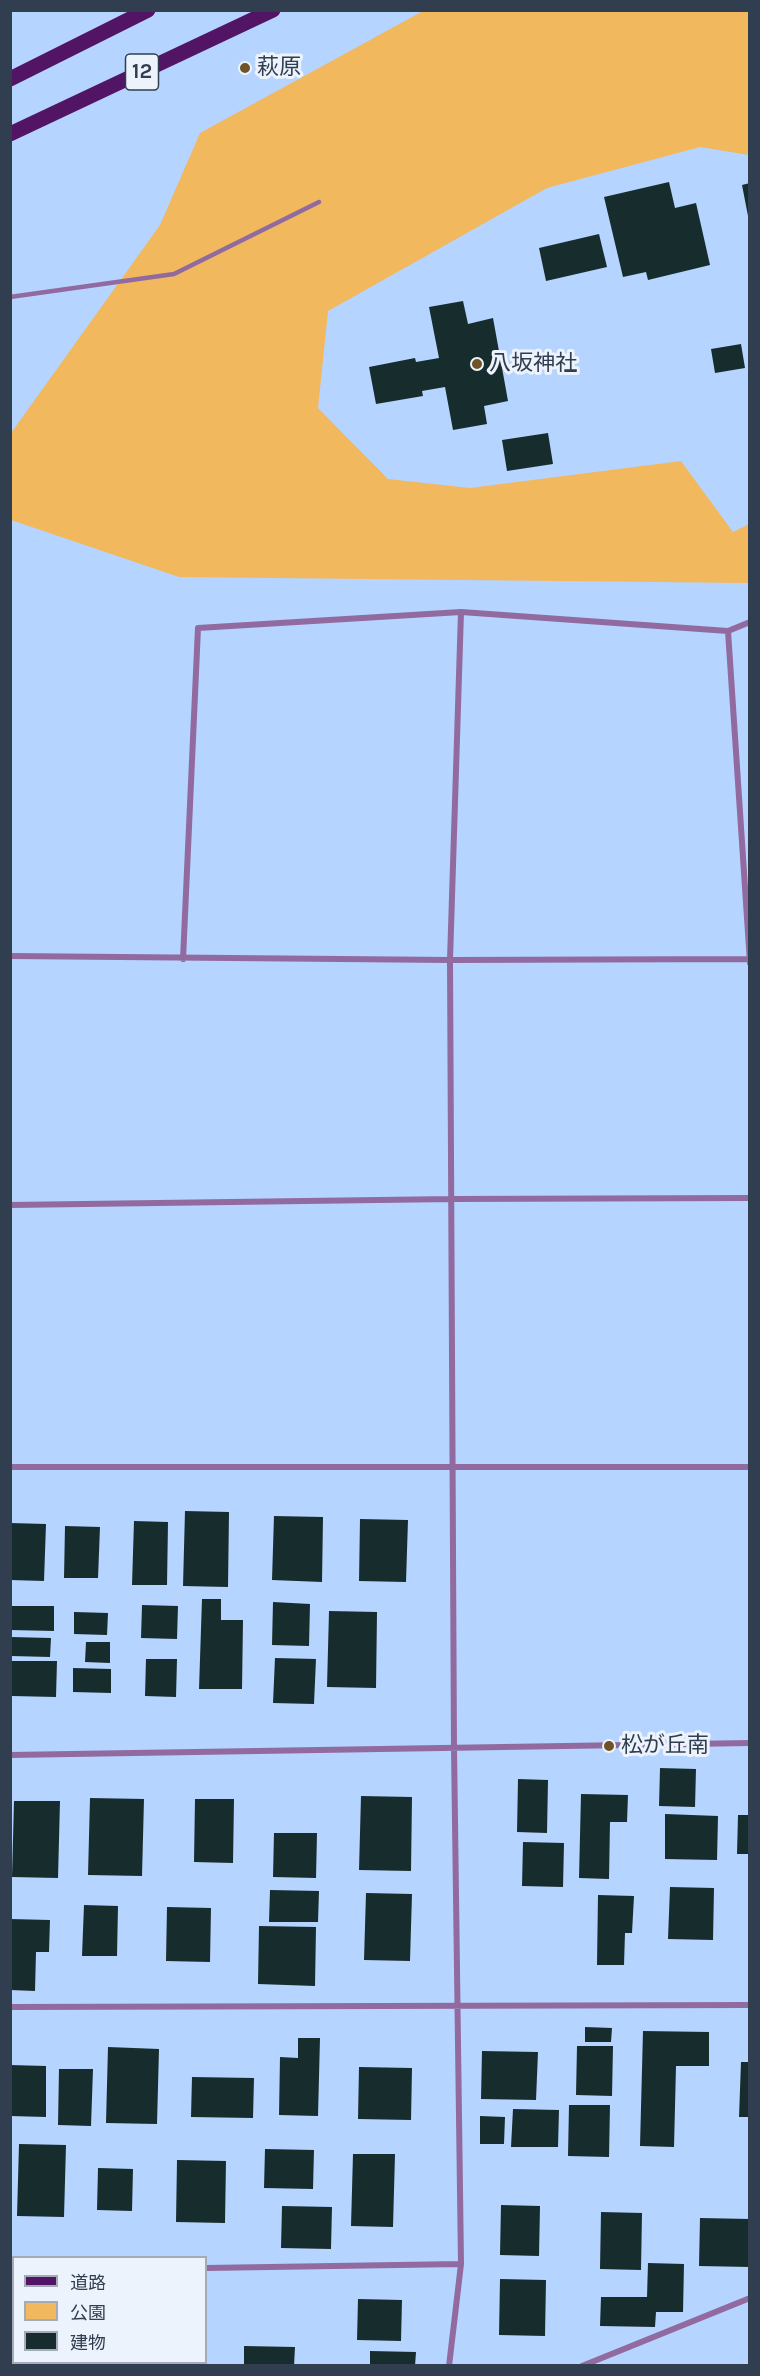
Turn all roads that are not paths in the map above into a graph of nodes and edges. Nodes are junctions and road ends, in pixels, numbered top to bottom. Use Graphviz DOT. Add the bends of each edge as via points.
graph roads {
  1 [pos="148,10"];
  2 [pos="273,10"];
  3 [pos="10,79"];
  4 [pos="10,134"];
  5 [pos="319,202"];
  6 [pos="10,297"];
  7 [pos="461,612"];
  8 [pos="750,622"];
  9 [pos="728,631"];
  10 [pos="10,956"];
  11 [pos="183,959"];
  12 [pos="450,960"];
  13 [pos="749,961"];
  14 [pos="750,1198"];
  15 [pos="452,1199"];
  16 [pos="10,1205"];
  17 [pos="10,1467"];
  18 [pos="453,1467"];
  19 [pos="750,1467"];
  20 [pos="750,1743"];
  21 [pos="454,1748"];
  22 [pos="10,1755"];
  23 [pos="750,2004"];
  24 [pos="456,2006"];
  25 [pos="10,2007"];
  26 [pos="461,2264"];
  27 [pos="207,2268"];
  28 [pos="750,2298"];
  29 [pos="449,2366"];
  30 [pos="582,2366"];
  1 -- 3 [label="main road, 12"];
  2 -- 4 [label="main road, 12"];
  5 -- 6 [label="lane" via="174,274"];
  7 -- 9 [label="street"];
  7 -- 11 [label="street" via="198,628"];
  7 -- 12 [label="street"];
  8 -- 9 [label="street"];
  9 -- 13 [label="street"];
  10 -- 11 [label="street"];
  11 -- 12 [label="street"];
  12 -- 13 [label="street"];
  12 -- 15 [label="street"];
  14 -- 15 [label="street"];
  15 -- 16 [label="street"];
  15 -- 18 [label="street"];
  17 -- 18 [label="street"];
  18 -- 19 [label="street"];
  18 -- 21 [label="street"];
  20 -- 21 [label="street"];
  21 -- 22 [label="street"];
  21 -- 24 [label="street"];
  23 -- 24 [label="street"];
  24 -- 25 [label="street"];
  24 -- 26 [label="street"];
  26 -- 27 [label="street"];
  26 -- 29 [label="street"];
  28 -- 30 [label="street"];
}
